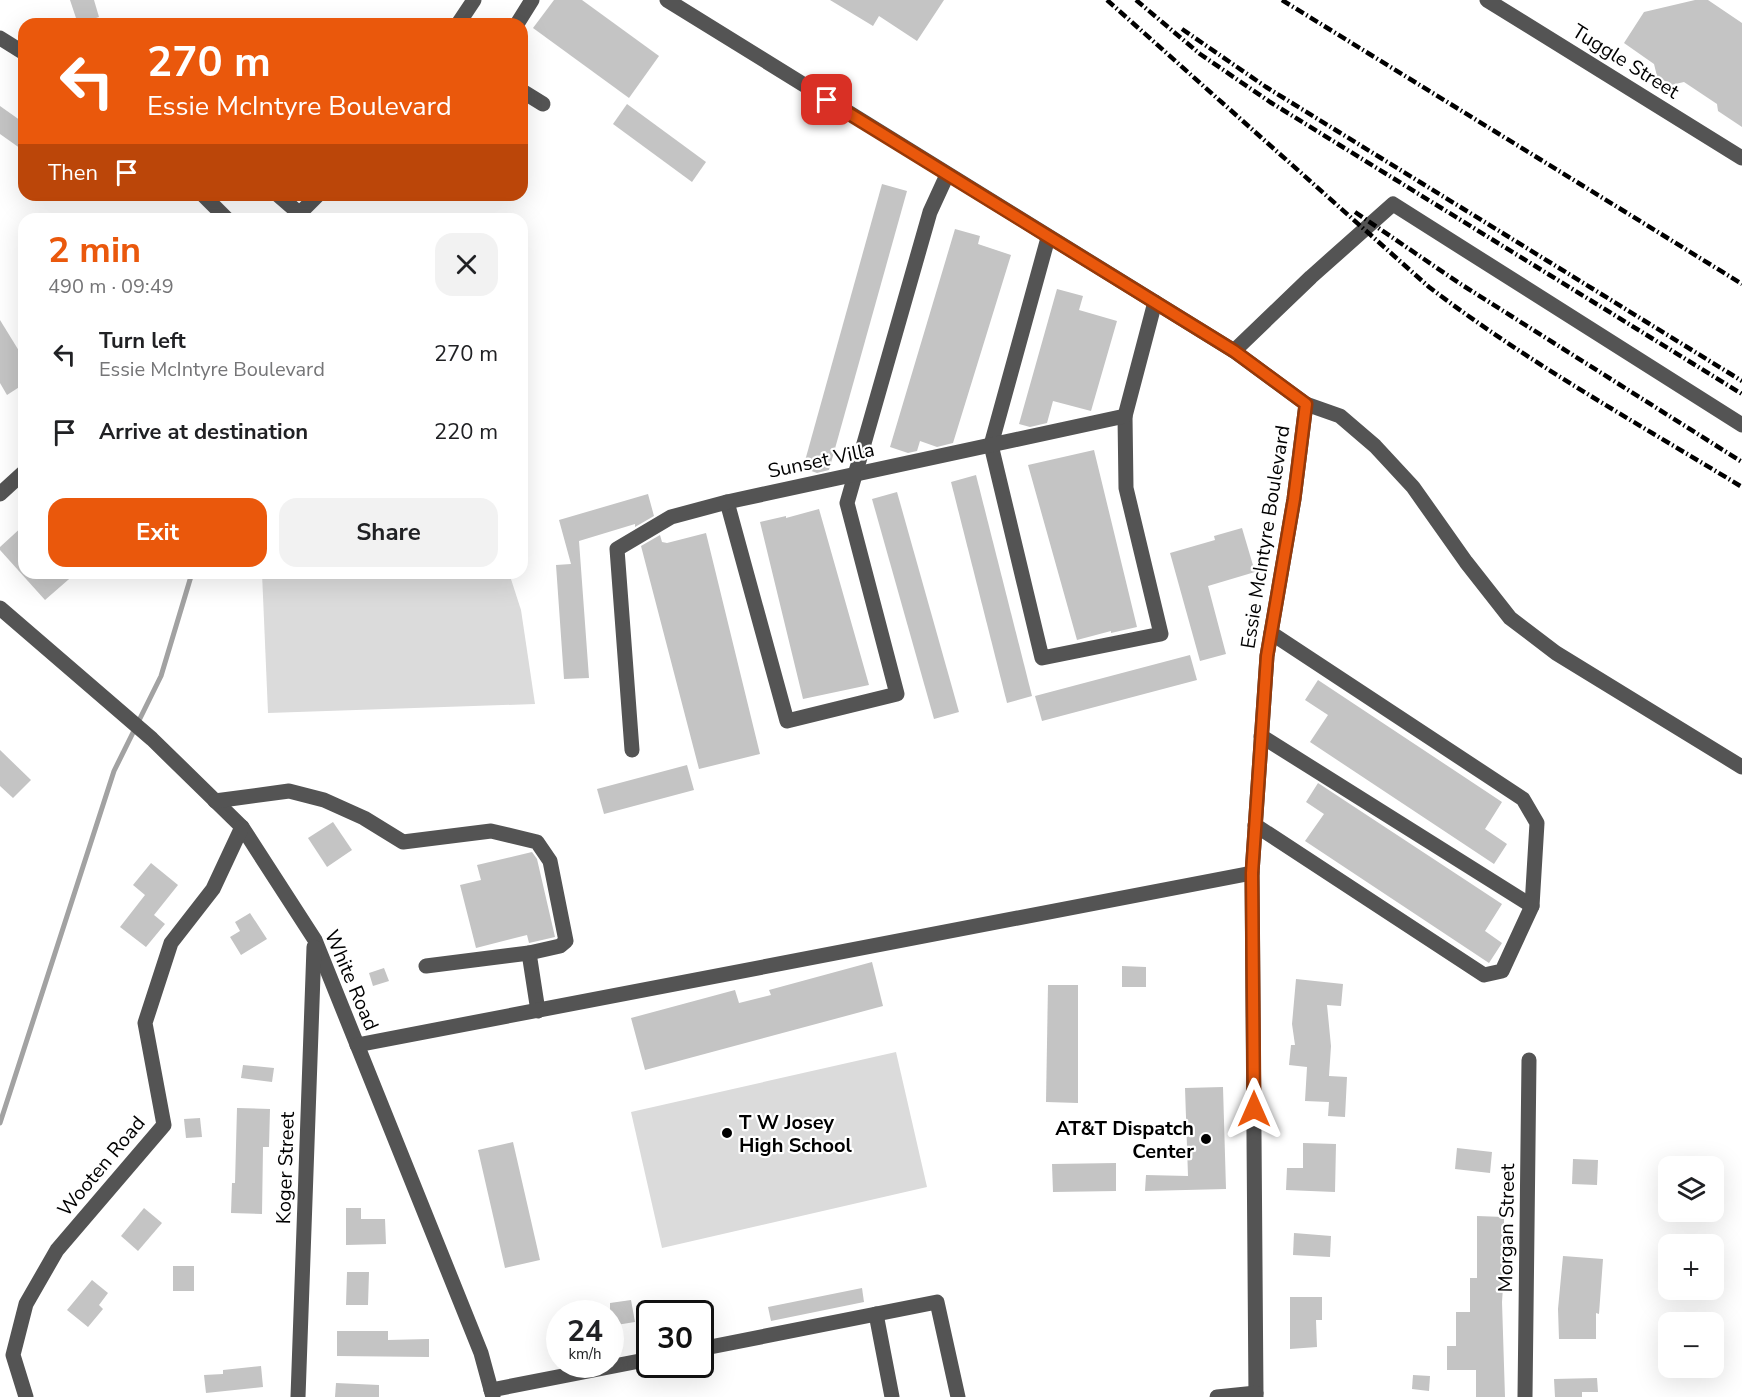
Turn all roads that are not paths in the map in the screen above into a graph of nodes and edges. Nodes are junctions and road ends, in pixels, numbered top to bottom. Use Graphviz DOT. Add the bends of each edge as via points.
graph roads {
  1 [pos="474,0"];
  2 [pos="532,0"];
  3 [pos="667,0"];
  4 [pos="1487,0"];
  5 [pos="462,18"];
  6 [pos="521,18"];
  7 [pos="0,38"];
  8 [pos="18,49"];
  9 [pos="528,95"];
  10 [pos="543,104"];
  11 [pos="1742,158"];
  12 [pos="947,175"];
  13 [pos="209,201"];
  14 [pos="283,201"];
  15 [pos="312,201"];
  16 [pos="221,213"];
  17 [pos="294,213"];
  18 [pos="300,213"];
  19 [pos="1048,238"];
  20 [pos="1155,302"];
  21 [pos="1234,351"];
  22 [pos="1306,404"];
  23 [pos="1125,416"];
  24 [pos="1742,425"];
  25 [pos="991,445"];
  26 [pos="853,475"];
  27 [pos="18,478"];
  28 [pos="0,494"];
  29 [pos="727,502"];
  30 [pos="0,608"];
  31 [pos="1271,633"];
  32 [pos="1261,736"];
  33 [pos="632,750"];
  34 [pos="1742,767"];
  35 [pos="215,801"];
  36 [pos="1255,825"];
  37 [pos="242,827"];
  38 [pos="1252,873"];
  39 [pos="1532,906"];
  40 [pos="315,940"];
  41 [pos="529,953"];
  42 [pos="426,966"];
  43 [pos="538,1011"];
  44 [pos="357,1045"];
  45 [pos="1529,1060"];
  46 [pos="876,1314"];
  47 [pos="714,1346"];
  48 [pos="636,1362"];
  49 [pos="492,1393"];
  50 [pos="1256,1395"];
  51 [pos="26,1397"];
  52 [pos="298,1397"];
  53 [pos="892,1397"];
  54 [pos="958,1397"];
  55 [pos="1217,1397"];
  56 [pos="1525,1397"];
  1 -- 5 [label="street"];
  2 -- 6 [label="street"];
  3 -- 12 [label="street, Essie McIntyre Boulevard"];
  4 -- 11 [label="street, Tuggle Street"];
  7 -- 8 [label="street"];
  9 -- 10 [label="street"];
  12 -- 19 [label="street, Essie McIntyre Boulevard"];
  12 -- 26 [label="street" via="930,212"];
  13 -- 16 [label="street"];
  14 -- 17 [label="street"];
  15 -- 18 [label="street"];
  19 -- 20 [label="street, Essie McIntyre Boulevard"];
  19 -- 25 [label="street"];
  20 -- 21 [label="street, Essie McIntyre Boulevard"];
  20 -- 23 [label="street"];
  21 -- 22 [label="street, Essie McIntyre Boulevard"];
  21 -- 24 [label="street" via="1393,204"];
  22 -- 31 [label="street, Essie McIntyre Boulevard"];
  22 -- 34 [label="street" via="1340,416 1413,487 1510,618 1556,653"];
  23 -- 25 [label="street, Sunset Villa"];
  23 -- 25 [label="street" via="1126,488 1161,634 1042,658"];
  25 -- 26 [label="street, Sunset Villa"];
  26 -- 29 [label="street, Sunset Villa"];
  26 -- 29 [label="street" via="847,503 897,694 787,721"];
  27 -- 28 [label="street"];
  29 -- 33 [label="street, Sunset Villa" via="671,518 617,549"];
  30 -- 35 [label="street, White Road" via="137,726"];
  31 -- 32 [label="street, Essie McIntyre Boulevard"];
  31 -- 39 [label="street" via="1523,799 1537,823"];
  32 -- 36 [label="street, Essie McIntyre Boulevard"];
  32 -- 39 [label="street"];
  35 -- 37 [label="street, White Road"];
  35 -- 41 [label="street" via="289,791 324,800 403,842 491,831 537,842 550,861 566,941"];
  36 -- 38 [label="street, Essie McIntyre Boulevard"];
  36 -- 39 [label="street" via="1484,975 1502,971"];
  37 -- 40 [label="street, White Road"];
  37 -- 51 [label="street, Wooten Road" via="213,890 171,943 146,1023 164,1125 57,1250 26,1304 12,1355"];
  38 -- 43 [label="street"];
  38 -- 50 [label="street, Essie McIntyre Boulevard"];
  40 -- 44 [label="street, White Road"];
  40 -- 52 [label="street, Koger Street"];
  41 -- 42 [label="street"];
  41 -- 43 [label="street"];
  43 -- 44 [label="street"];
  44 -- 49 [label="street, White Road" via="481,1353"];
  45 -- 56 [label="street, Morgan Street"];
  46 -- 47 [label="street"];
  46 -- 53 [label="street"];
  46 -- 54 [label="street" via="937,1302"];
  48 -- 49 [label="street"];
  50 -- 55 [label="street"];
}
